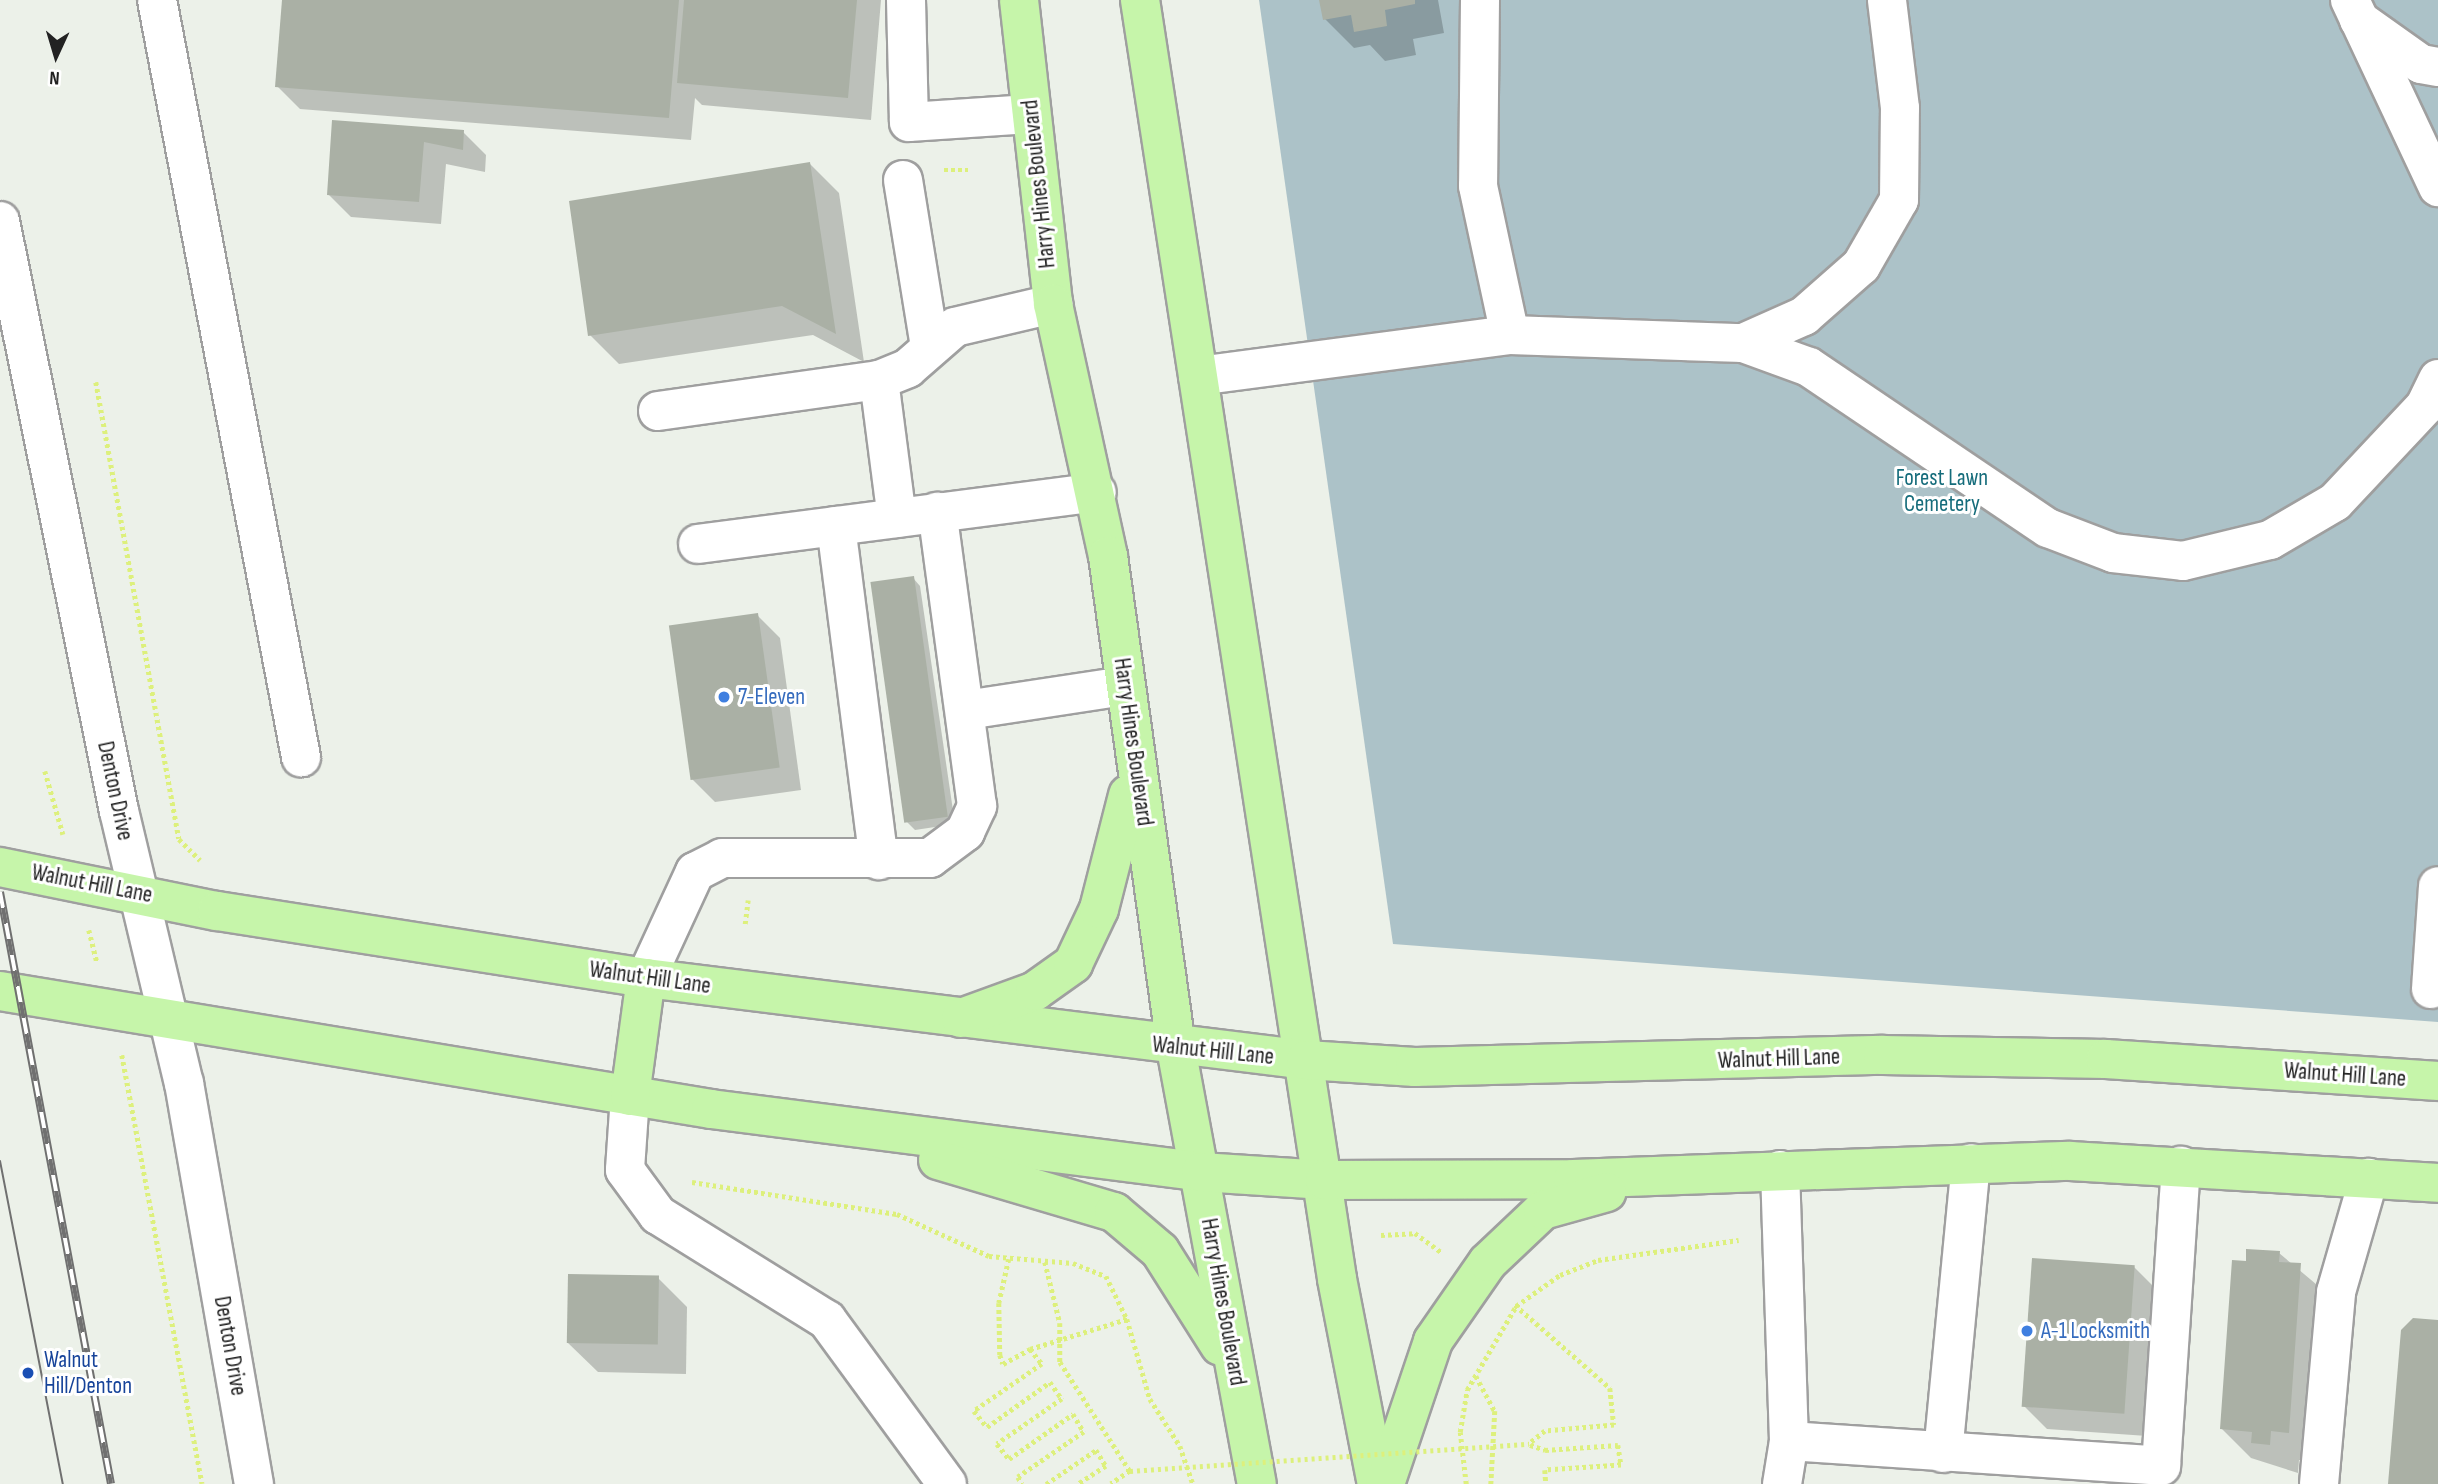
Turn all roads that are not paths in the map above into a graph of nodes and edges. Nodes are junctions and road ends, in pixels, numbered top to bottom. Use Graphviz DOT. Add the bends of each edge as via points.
graph roads {
  1 [pos="157,0"];
  2 [pos="906,0"];
  3 [pos="1020,0"];
  4 [pos="1140,0"];
  5 [pos="1480,0"];
  6 [pos="1887,0"];
  7 [pos="2353,9"];
  8 [pos="2438,67"];
  9 [pos="1030,114"];
  10 [pos="903,180"];
  11 [pos="2438,187"];
  12 [pos="0,221"];
  13 [pos="1053,304"];
  14 [pos="1510,335"];
  15 [pos="1743,343"];
  16 [pos="930,346"];
  17 [pos="1198,376"];
  18 [pos="879,380"];
  19 [pos="2434,400"];
  20 [pos="658,411"];
  21 [pos="1097,492"];
  22 [pos="937,512"];
  23 [pos="897,518"];
  24 [pos="836,526"];
  25 [pos="698,544"];
  26 [pos="1125,685"];
  27 [pos="966,709"];
  28 [pos="1133,748"];
  29 [pos="301,758"];
  30 [pos="879,860"];
  31 [pos="0,867"];
  32 [pos="2438,886"];
  33 [pos="137,891"];
  34 [pos="646,978"];
  35 [pos="2431,989"];
  36 [pos="0,991"];
  37 [pos="169,1018"];
  38 [pos="956,1020"];
  39 [pos="1176,1048"];
  40 [pos="1306,1060"];
  41 [pos="2438,1081"];
  42 [pos="630,1096"];
  43 [pos="711,1108"];
  44 [pos="1970,1163"];
  45 [pos="2181,1166"];
  46 [pos="1780,1170"];
  47 [pos="1201,1172"];
  48 [pos="1671,1174"];
  49 [pos="2369,1178"];
  50 [pos="1325,1180"];
  51 [pos="2438,1183"];
  52 [pos="1236,1375"];
  53 [pos="1789,1441"];
  54 [pos="1923,1463"];
  55 [pos="254,1484"];
  56 [pos="947,1484"];
  57 [pos="1257,1484"];
  58 [pos="1377,1484"];
  59 [pos="1385,1484"];
  60 [pos="1782,1484"];
  61 [pos="2319,1484"];
  1 -- 29 [label="street"];
  2 -- 9 [label="street" via="909,122"];
  3 -- 9 [label="main road, Harry Hines Boulevard"];
  4 -- 17 [label="main road"];
  5 -- 14 [label="street" via="1478,186"];
  6 -- 15 [label="street" via="1900,108 1899,200 1861,265 1804,316"];
  7 -- 8 [label="street" via="2421,64"];
  7 -- 11 [label="street"];
  9 -- 13 [label="main road, Harry Hines Boulevard"];
  10 -- 16 [label="street"];
  12 -- 33 [label="street, Denton Drive"];
  13 -- 16 [label="street" via="966,324"];
  13 -- 21 [label="main road, Harry Hines Boulevard"];
  14 -- 15 [label="street"];
  14 -- 17 [label="street"];
  15 -- 19 [label="street" via="1810,367 2048,528 2113,553 2183,561 2270,540 2336,502"];
  16 -- 18 [label="street" via="908,368"];
  17 -- 40 [label="main road"];
  18 -- 20 [label="street"];
  18 -- 23 [label="street"];
  21 -- 22 [label="street"];
  21 -- 26 [label="main road, Harry Hines Boulevard"];
  22 -- 23 [label="street"];
  22 -- 27 [label="street"];
  23 -- 24 [label="street"];
  24 -- 25 [label="street"];
  24 -- 30 [label="street"];
  26 -- 27 [label="street"];
  26 -- 28 [label="main road, Harry Hines Boulevard"];
  27 -- 30 [label="street" via="977,806 965,832 929,858"];
  28 -- 38 [label="main road" via="1125,828 1073,964 1035,991"];
  28 -- 39 [label="main road, Harry Hines Boulevard"];
  30 -- 34 [label="street" via="722,858 695,872 669,917"];
  31 -- 33 [label="main road, Walnut Hill Lane"];
  32 -- 35 [label="street"];
  33 -- 34 [label="main road, Walnut Hill Lane" via="216,911"];
  33 -- 37 [label="street, Denton Drive"];
  34 -- 38 [label="main road, Walnut Hill Lane"];
  34 -- 42 [label="main road"];
  36 -- 37 [label="main road"];
  37 -- 42 [label="main road"];
  37 -- 55 [label="street, Denton Drive"];
  38 -- 39 [label="main road, Walnut Hill Lane"];
  39 -- 40 [label="main road, Walnut Hill Lane"];
  39 -- 47 [label="main road, Harry Hines Boulevard"];
  40 -- 41 [label="main road, Walnut Hill Lane" via="1453,1067 1883,1055 2078,1058"];
  40 -- 50 [label="main road"];
  42 -- 43 [label="main road"];
  42 -- 56 [label="street" via="625,1170 658,1215 827,1320"];
  43 -- 47 [label="main road"];
  43 -- 52 [label="main road" via="978,1167 1114,1212 1160,1251"];
  44 -- 45 [label="main road"];
  44 -- 46 [label="main road"];
  44 -- 54 [label="street"];
  45 -- 49 [label="main road"];
  45 -- 54 [label="street" via="2161,1466"];
  46 -- 48 [label="main road"];
  46 -- 53 [label="street"];
  47 -- 50 [label="main road"];
  47 -- 52 [label="main road, Harry Hines Boulevard"];
  48 -- 50 [label="main road"];
  48 -- 59 [label="main road" via="1543,1210 1488,1262 1433,1341"];
  49 -- 51 [label="main road"];
  49 -- 61 [label="street" via="2336,1292"];
  50 -- 58 [label="main road"];
  52 -- 57 [label="main road, Harry Hines Boulevard"];
  53 -- 54 [label="street"];
  53 -- 60 [label="street"];
}
